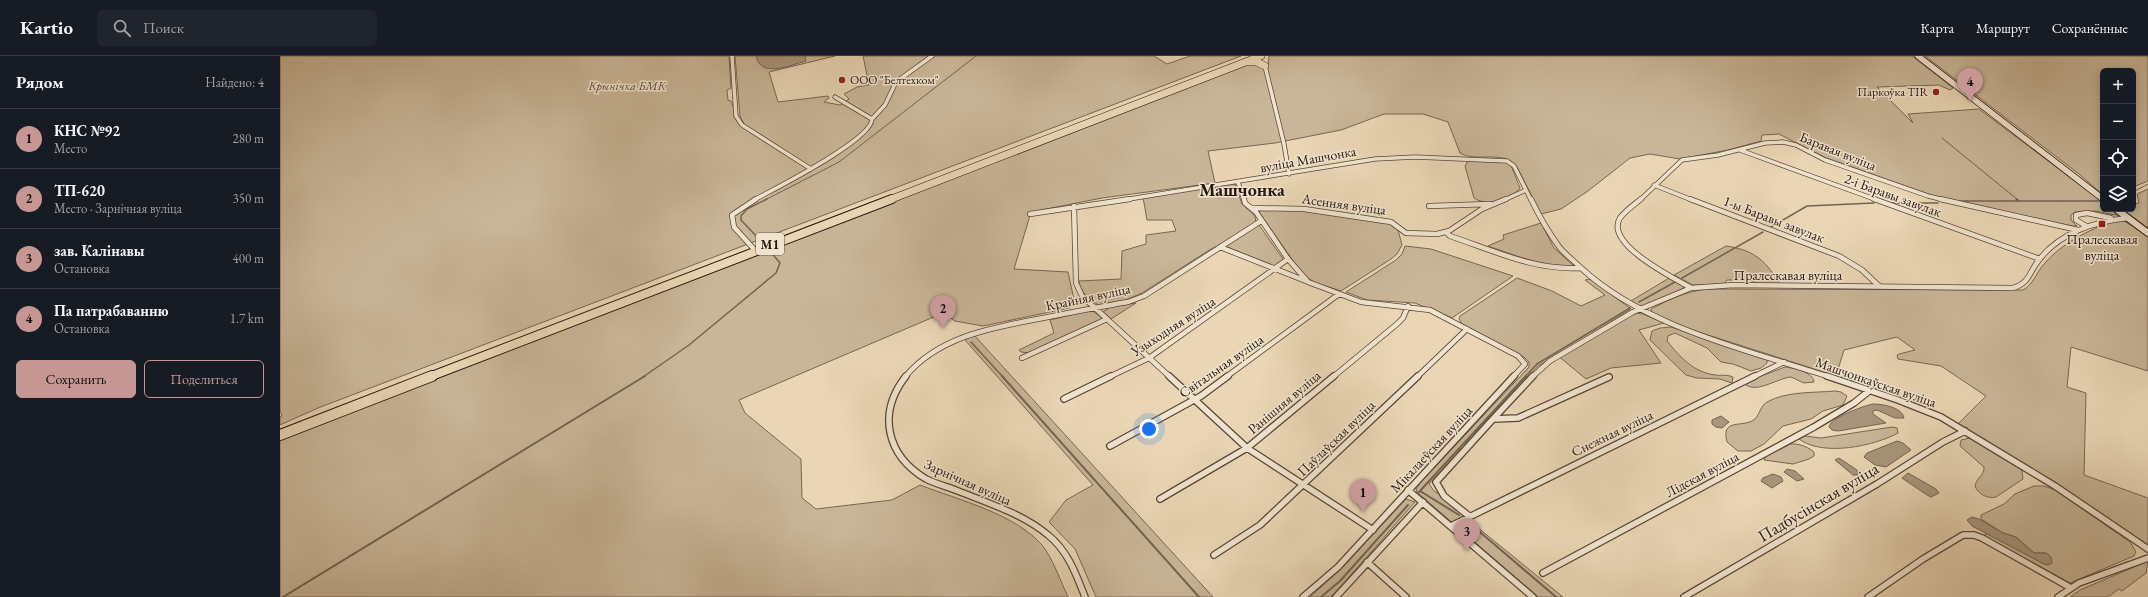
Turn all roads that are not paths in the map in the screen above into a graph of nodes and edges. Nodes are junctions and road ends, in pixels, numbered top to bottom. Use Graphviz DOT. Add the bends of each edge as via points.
graph roads {
  1 [pos="732,56"];
  2 [pos="932,56"];
  3 [pos="1252,56"];
  4 [pos="1262,56"];
  5 [pos="1918,56"];
  6 [pos="1242,63"];
  7 [pos="1265,66"];
  8 [pos="836,97"];
  9 [pos="872,119"];
  10 [pos="1740,150"];
  11 [pos="1499,159"];
  12 [pos="811,169"];
  13 [pos="1289,174"];
  14 [pos="1238,182"];
  15 [pos="1654,185"];
  16 [pos="1526,190"];
  17 [pos="2100,197"];
  18 [pos="1494,204"];
  19 [pos="1474,205"];
  20 [pos="1074,206"];
  21 [pos="1429,206"];
  22 [pos="1251,208"];
  23 [pos="1263,208"];
  24 [pos="1479,211"];
  25 [pos="2120,212"];
  26 [pos="1030,214"];
  27 [pos="1257,214"];
  28 [pos="2128,218"];
  29 [pos="2114,219"];
  30 [pos="1261,221"];
  31 [pos="2086,226"];
  32 [pos="2078,230"];
  33 [pos="1449,233"];
  34 [pos="2148,233"];
  35 [pos="1220,247"];
  36 [pos="753,248"];
  37 [pos="1288,259"];
  38 [pos="2040,259"];
  39 [pos="1581,268"];
  40 [pos="1276,269"];
  41 [pos="1308,282"];
  42 [pos="1879,286"];
  43 [pos="1691,288"];
  44 [pos="1339,294"];
  45 [pos="1408,306"];
  46 [pos="1093,308"];
  47 [pos="1641,309"];
  48 [pos="1107,319"];
  49 [pos="1467,329"];
  50 [pos="971,333"];
  51 [pos="1022,358"];
  52 [pos="1148,358"];
  53 [pos="1784,362"];
  54 [pos="1609,377"];
  55 [pos="1869,391"];
  56 [pos="1064,399"];
  57 [pos="1195,400"];
  58 [pos="1493,419"];
  59 [pos="280,428"];
  60 [pos="1965,431"];
  61 [pos="280,435"];
  62 [pos="1110,446"];
  63 [pos="1247,448"];
  64 [pos="1304,486"];
  65 [pos="1408,490"];
  66 [pos="1160,499"];
  67 [pos="1423,502"];
  68 [pos="1469,516"];
  69 [pos="1451,526"];
  70 [pos="1373,530"];
  71 [pos="2148,549"];
  72 [pos="1214,555"];
  73 [pos="2148,558"];
  74 [pos="1367,562"];
  75 [pos="1543,574"];
  76 [pos="2071,588"];
  77 [pos="1085,597"];
  78 [pos="1304,597"];
  79 [pos="1336,597"];
  80 [pos="1406,597"];
  81 [pos="1533,597"];
  82 [pos="1684,597"];
  83 [pos="1868,597"];
  84 [pos="2058,597"];
  1 -- 12 [label="street" via="736,116 742,125"];
  2 -- 9 [label="street" via="896,82 885,105"];
  3 -- 36 [label="highway, М1"];
  4 -- 6 [label="highway, М1"];
  4 -- 7 [label="highway"];
  5 -- 17 [label="main road"];
  6 -- 7 [label="highway" via="1254,62"];
  6 -- 61 [label="highway, М1"];
  7 -- 13 [label="street"];
  8 -- 9 [label="street"];
  9 -- 12 [label="street" via="866,131 832,158"];
  10 -- 15 [label="street, Баравая вуліца" via="1682,160"];
  10 -- 32 [label="street, Баравая вуліца" via="1771,143 1792,144 1825,160 1928,196"];
  10 -- 38 [label="street, 2-і Баравы завулак"];
  11 -- 13 [label="street, вуліца Машчонка" via="1394,157"];
  11 -- 16 [label="street, Машчонкаўская вуліца" via="1513,164"];
  12 -- 36 [label="street" via="744,205 732,215 734,227"];
  13 -- 14 [label="street, вуліца Машчонка"];
  14 -- 20 [label="street, вуліца Машчонка"];
  14 -- 22 [label="street" via="1245,203"];
  15 -- 42 [label="street, 1-ы Баравы завулак" via="1839,256 1862,270"];
  15 -- 43 [label="street, Баравая вуліца" via="1622,214 1618,222 1618,232 1630,250"];
  16 -- 18 [label="street"];
  16 -- 39 [label="street, Машчонкаўская вуліца" via="1563,252"];
  18 -- 19 [label="street"];
  18 -- 24 [label="street"];
  19 -- 21 [label="street"];
  19 -- 24 [label="street"];
  20 -- 26 [label="street, вуліца Машчонка"];
  20 -- 46 [label="street" via="1076,284 1082,296"];
  22 -- 23 [label="street, Асенняя вуліца"];
  22 -- 27 [label="street"];
  23 -- 27 [label="street"];
  23 -- 33 [label="street, Асенняя вуліца" via="1304,208 1391,222 1406,233"];
  24 -- 33 [label="street"];
  25 -- 28 [label="main road"];
  27 -- 30 [label="street"];
  28 -- 29 [label="street, Пралескавая вуліца"];
  28 -- 34 [label="main road"];
  29 -- 31 [label="street, Пралескавая вуліца"];
  29 -- 31 [label="street" via="2087,213 2076,215 2076,220"];
  30 -- 35 [label="street, Крайняя вуліца"];
  30 -- 37 [label="street"];
  31 -- 32 [label="street, Пралескавая вуліца"];
  32 -- 38 [label="street, Пралескавая вуліца"];
  33 -- 39 [label="street" via="1548,268"];
  35 -- 40 [label="street"];
  35 -- 46 [label="street, Крайняя вуліца" via="1144,296 1128,302"];
  36 -- 59 [label="highway, М1"];
  37 -- 40 [label="street, Узыходняя вуліца"];
  37 -- 41 [label="street"];
  38 -- 42 [label="street, Пралескавая вуліца" via="2020,287"];
  39 -- 47 [label="street, Машчонкаўская вуліца" via="1610,291"];
  40 -- 41 [label="street"];
  40 -- 52 [label="street, Узыходняя вуліца"];
  41 -- 44 [label="street"];
  42 -- 43 [label="street, Пралескавая вуліца" via="1734,285"];
  43 -- 47 [label="street, Пралескавая вуліца"];
  44 -- 45 [label="street" via="1361,302"];
  44 -- 57 [label="street, Світальная вуліца"];
  45 -- 49 [label="street" via="1430,310"];
  45 -- 63 [label="street, Ранішняя вуліца" via="1397,324"];
  46 -- 48 [label="street"];
  46 -- 50 [label="street, Крайняя вуліца"];
  47 -- 53 [label="street, Машчонкаўская вуліца" via="1673,325"];
  47 -- 58 [label="street, Пралескавая вуліца" via="1550,361"];
  48 -- 51 [label="street, Крайняя вуліца"];
  48 -- 52 [label="street"];
  49 -- 64 [label="street, Паўлаўская вуліца"];
  49 -- 65 [label="street, Мікалаеўская вуліца" via="1518,356 1525,364"];
  50 -- 77 [label="street, Зарнічная вуліца" via="930,354 903,379 889,406 888,430 891,440 903,459 924,477 1022,520 1045,533 1057,543 1068,558"];
  52 -- 56 [label="street, Узыходняя вуліца"];
  52 -- 57 [label="street"];
  53 -- 55 [label="street, Машчонкаўская вуліца"];
  53 -- 68 [label="street, Снежная вуліца"];
  54 -- 58 [label="street" via="1518,418"];
  55 -- 60 [label="street, Машчонкаўская вуліца" via="1920,408"];
  55 -- 75 [label="street, Лідская вуліца" via="1814,428"];
  57 -- 62 [label="street, Світальная вуліца"];
  57 -- 63 [label="street"];
  58 -- 68 [label="street, Пралескавая вуліца" via="1436,482 1440,492"];
  60 -- 71 [label="street, Машчонкаўская вуліца" via="2055,486"];
  60 -- 82 [label="street, Падбусінская вуліца"];
  63 -- 64 [label="street"];
  63 -- 66 [label="street, Ранішняя вуліца"];
  64 -- 70 [label="street"];
  64 -- 72 [label="street, Паўлаўская вуліца" via="1260,525"];
  65 -- 67 [label="street"];
  65 -- 70 [label="street, Мікалаеўская вуліца"];
  67 -- 69 [label="street"];
  67 -- 74 [label="street"];
  68 -- 69 [label="street, Снежная вуліца"];
  69 -- 81 [label="street"];
  70 -- 78 [label="street, Мікалаеўская вуліца" via="1323,582"];
  73 -- 76 [label="street" via="2090,578"];
  74 -- 79 [label="street"];
  74 -- 80 [label="street"];
  76 -- 83 [label="street" via="1982,538 1969,534 1923,559"];
  76 -- 84 [label="street"];
}
